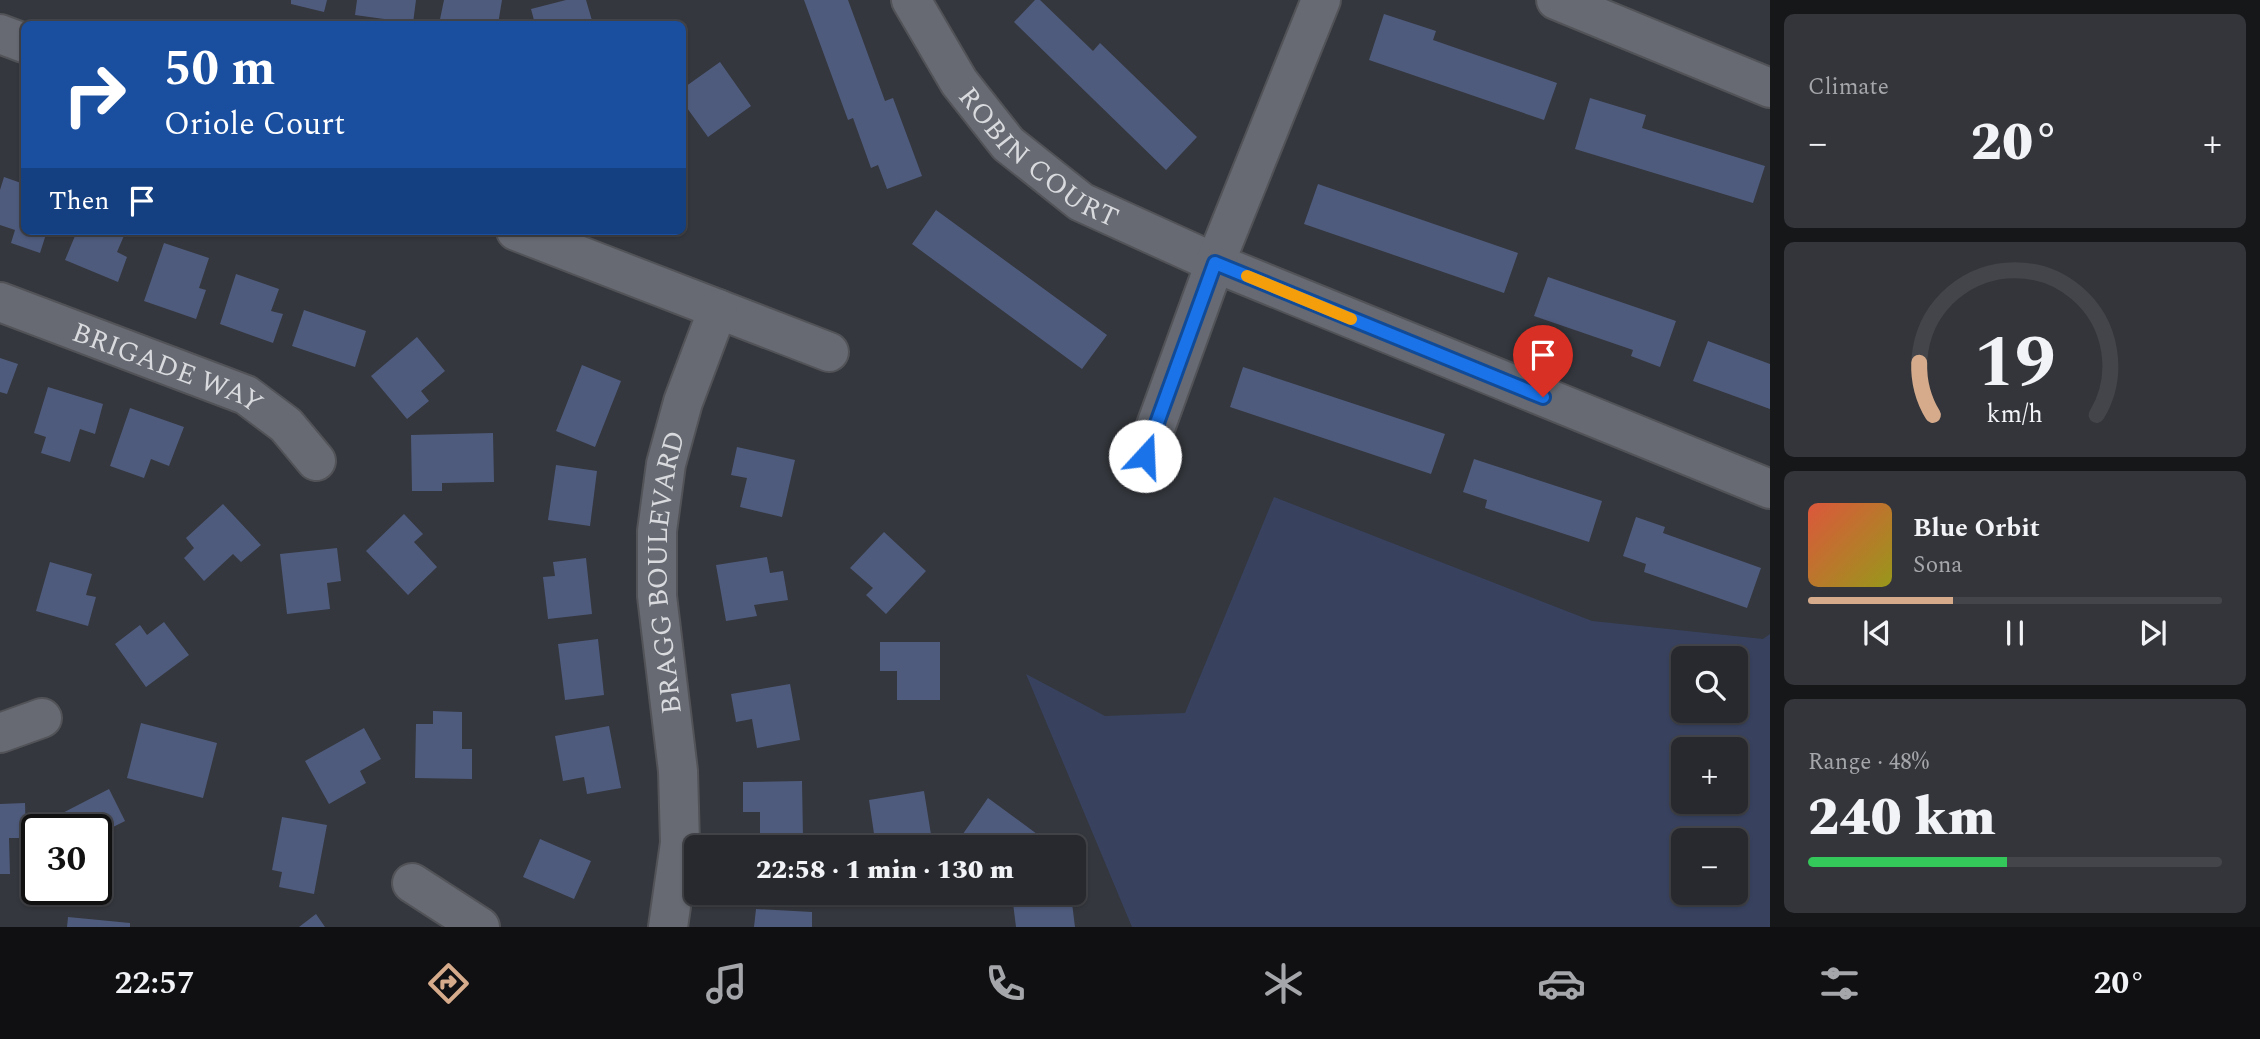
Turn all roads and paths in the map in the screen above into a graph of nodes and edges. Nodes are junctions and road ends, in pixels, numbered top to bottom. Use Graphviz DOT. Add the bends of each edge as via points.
graph roads {
  1 [pos="911,0"];
  2 [pos="1321,0"];
  3 [pos="1556,0"];
  4 [pos="0,33"];
  5 [pos="21,42"];
  6 [pos="1770,88"];
  7 [pos="526,235"];
  8 [pos="1215,263"];
  9 [pos="0,302"];
  10 [pos="719,309"];
  11 [pos="829,352"];
  12 [pos="1145,456"];
  13 [pos="316,461"];
  14 [pos="1770,489"];
  15 [pos="42,718"];
  16 [pos="0,733"];
  17 [pos="412,883"];
  18 [pos="480,927"];
  19 [pos="668,927"];
  1 -- 8 [label="street, ROBIN COURT" via="959,82 1008,144 1081,202"];
  2 -- 8 [label="street"];
  3 -- 6 [label="street"];
  4 -- 5 [label="street"];
  7 -- 10 [label="street"];
  8 -- 12 [label="street"];
  8 -- 14 [label="street, ROBIN COURT"];
  9 -- 13 [label="street, BRIGADE WAY" via="246,395 286,425"];
  10 -- 11 [label="street"];
  10 -- 19 [label="street, BRAGG BOULEVARD" via="683,401 657,531 657,596 678,771 680,843"];
  15 -- 16 [label="street"];
  17 -- 18 [label="street"];
}
